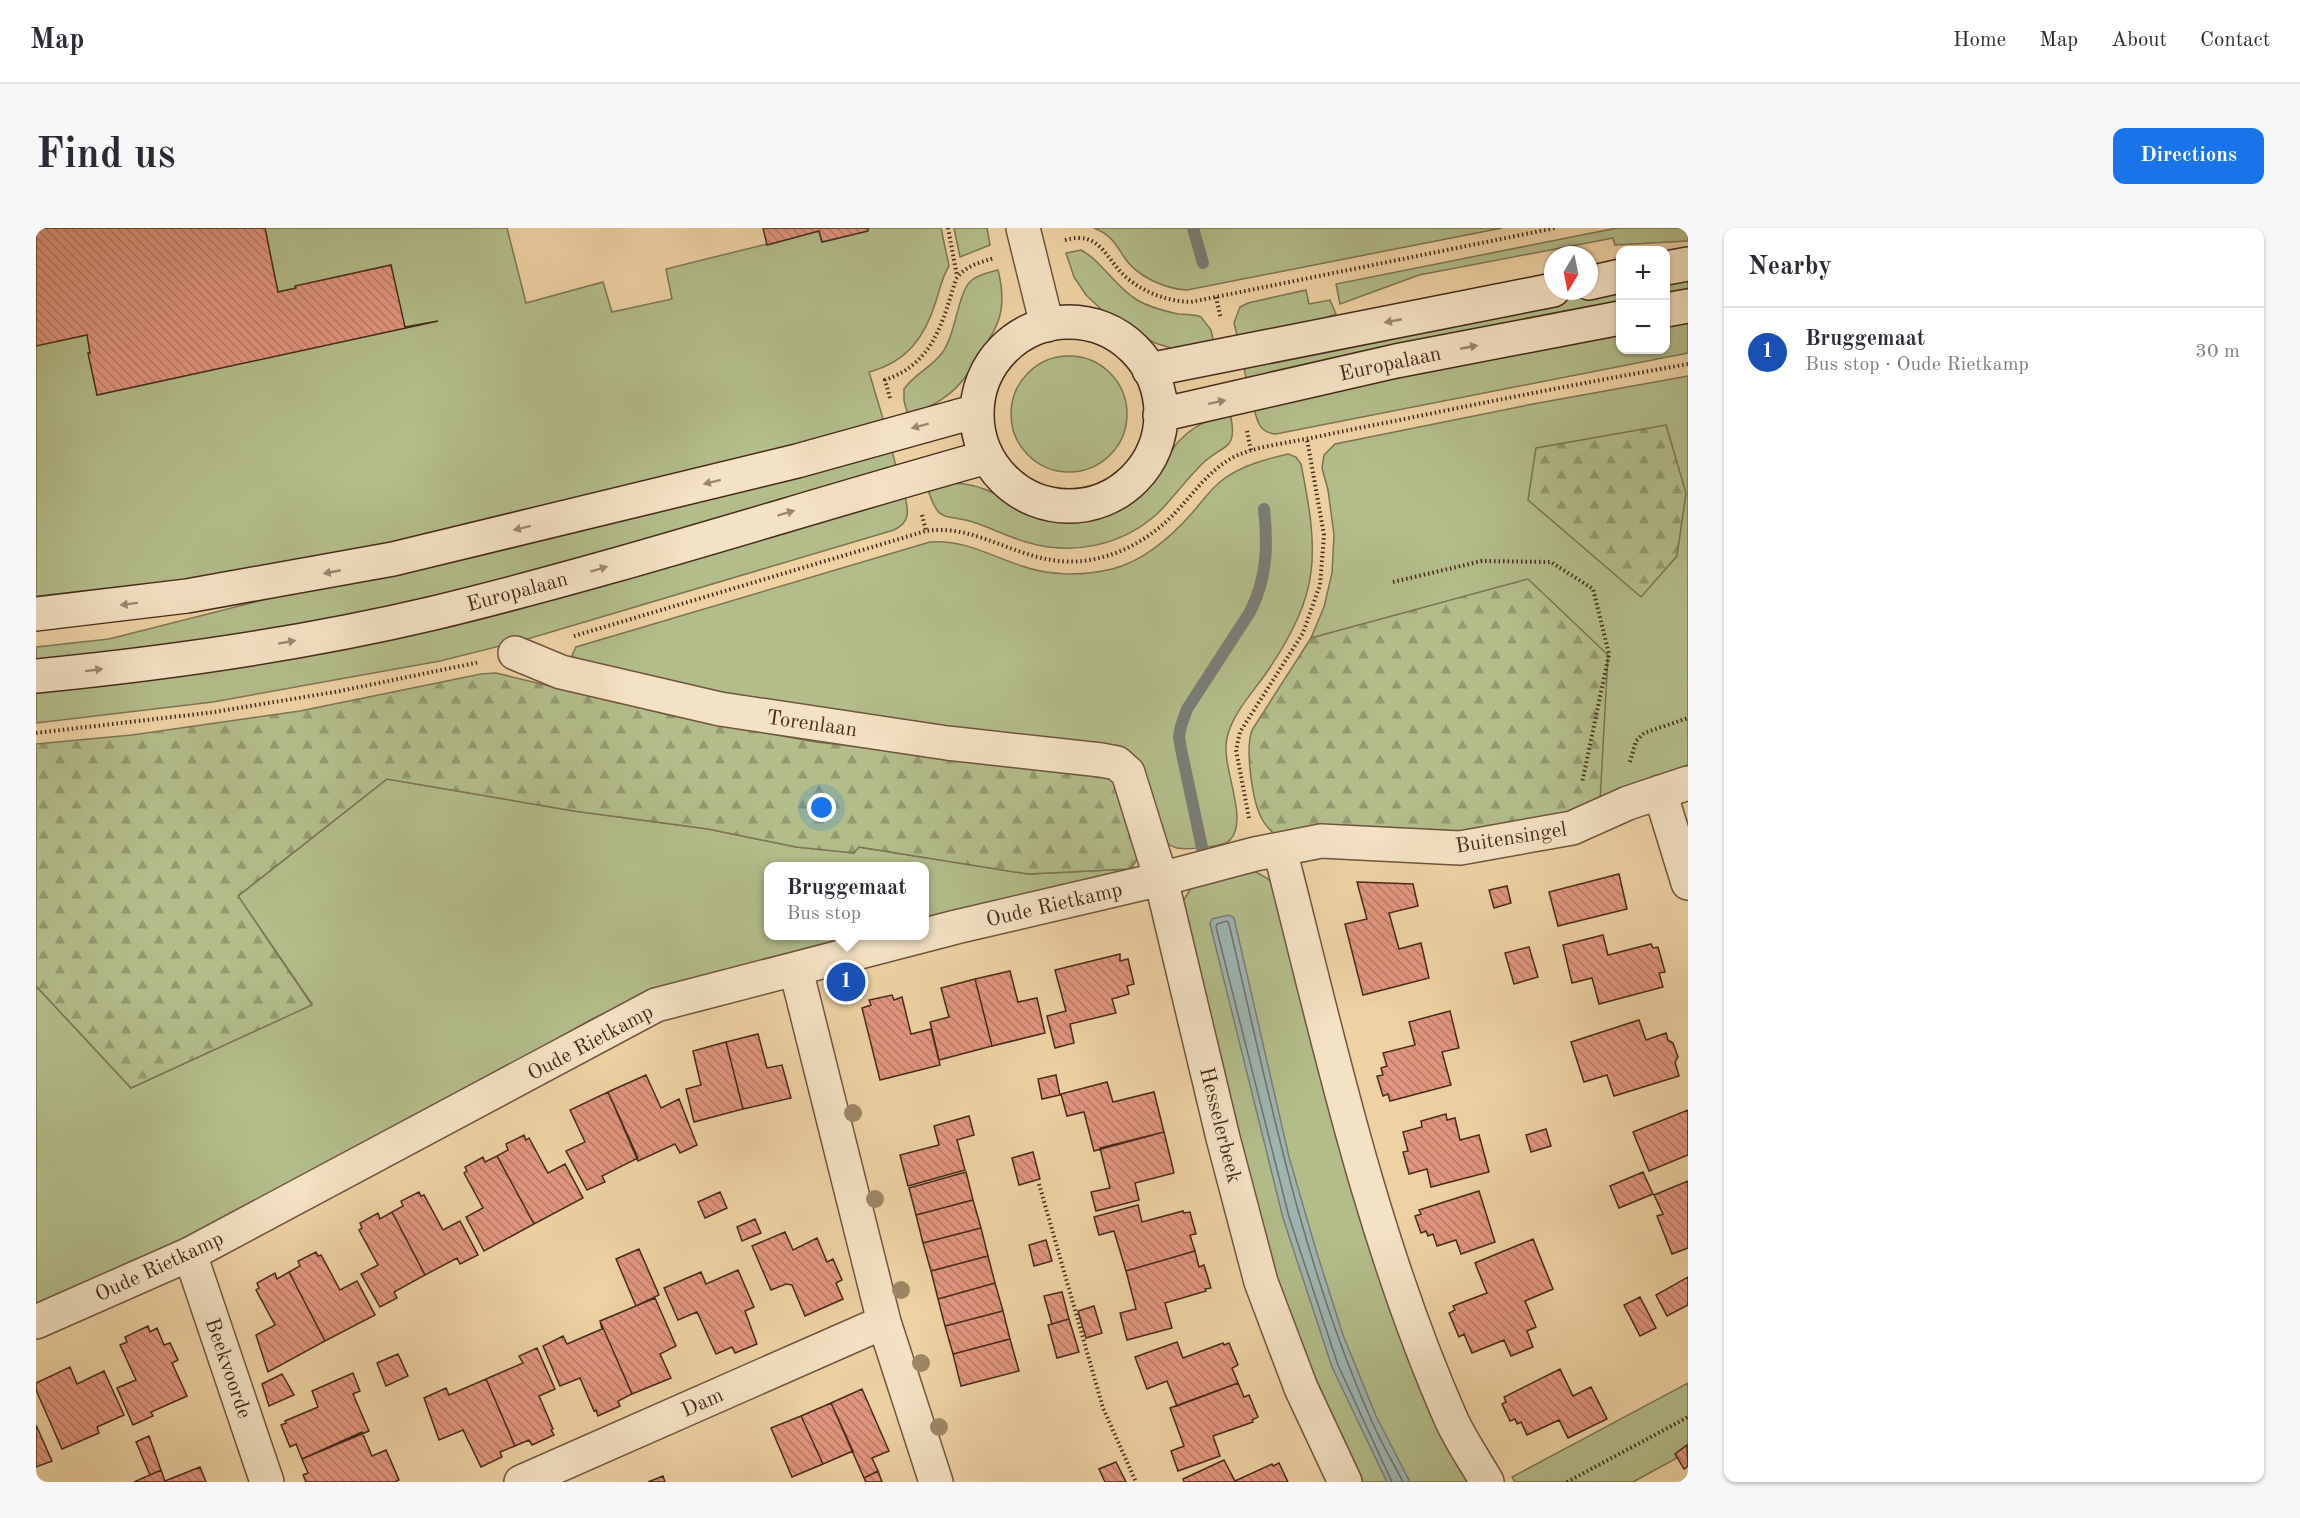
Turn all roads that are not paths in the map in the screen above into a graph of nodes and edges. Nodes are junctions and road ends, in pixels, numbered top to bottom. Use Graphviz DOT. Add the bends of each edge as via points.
graph roads {
  1 [pos="1026,239"];
  2 [pos="1688,264"];
  3 [pos="1670,267"];
  4 [pos="1616,277"];
  5 [pos="1598,281"];
  6 [pos="1544,292"];
  7 [pos="1688,306"];
  8 [pos="1670,309"];
  9 [pos="1616,319"];
  10 [pos="1047,325"];
  11 [pos="1149,370"];
  12 [pos="977,411"];
  13 [pos="1160,415"];
  14 [pos="987,457"];
  15 [pos="36,614"];
  16 [pos="514,653"];
  17 [pos="36,676"];
  18 [pos="1117,763"];
  19 [pos="1674,788"];
  20 [pos="1268,852"];
  21 [pos="1161,879"];
  22 [pos="1688,883"];
  23 [pos="929,934"];
  24 [pos="908,940"];
  25 [pos="796,970"];
  26 [pos="190,1254"];
  27 [pos="36,1322"];
  28 [pos="884,1322"];
  29 [pos="267,1482"];
  30 [pos="521,1482"];
  31 [pos="936,1482"];
  32 [pos="1345,1482"];
  33 [pos="1487,1482"];
  1 -- 10 [label="street"];
  2 -- 3 [label="street"];
  4 -- 5 [label="street"];
  6 -- 11 [label="street, Europalaan, one-way"];
  7 -- 8 [label="street"];
  13 -- 9 [label="street, Europalaan, one-way" via="1388,362"];
  10 -- 11 [label="street" via="1072,322 1100,327 1124,340"];
  10 -- 12 [label="street" via="1022,335 1003,350 987,370 978,393"];
  11 -- 13 [label="street" via="1155,380"];
  12 -- 14 [label="street" via="980,442"];
  12 -- 15 [label="street, one-way" via="797,461 382,561 187,596"];
  13 -- 14 [label="street" via="1152,454 1136,477 1115,494 1089,504 1061,507 1034,500 1010,485"];
  17 -- 14 [label="street, Europalaan, one-way" via="270,645 431,613 561,580"];
  16 -- 18 [label="street, Torenlaan" via="561,672 720,709"];
  18 -- 21 [label="street, Hesselerbeek" via="1128,773"];
  19 -- 20 [label="street, Buitensingel" via="1572,828 1460,848 1321,841"];
  19 -- 22 [label="street"];
  20 -- 21 [label="street, Oude Rietkamp"];
  20 -- 33 [label="street" via="1401,1292 1452,1420"];
  21 -- 23 [label="street, Oude Rietkamp"];
  21 -- 32 [label="street, Hesselerbeek" via="1261,1282 1301,1388"];
  24 -- 25 [label="street, Oude Rietkamp"];
  25 -- 26 [label="street, Oude Rietkamp" via="657,1005"];
  25 -- 28 [label="street"];
  26 -- 27 [label="street, Oude Rietkamp"];
  26 -- 29 [label="street, Beekvoorde"];
  28 -- 30 [label="street, Dam"];
  28 -- 31 [label="street"];
}
